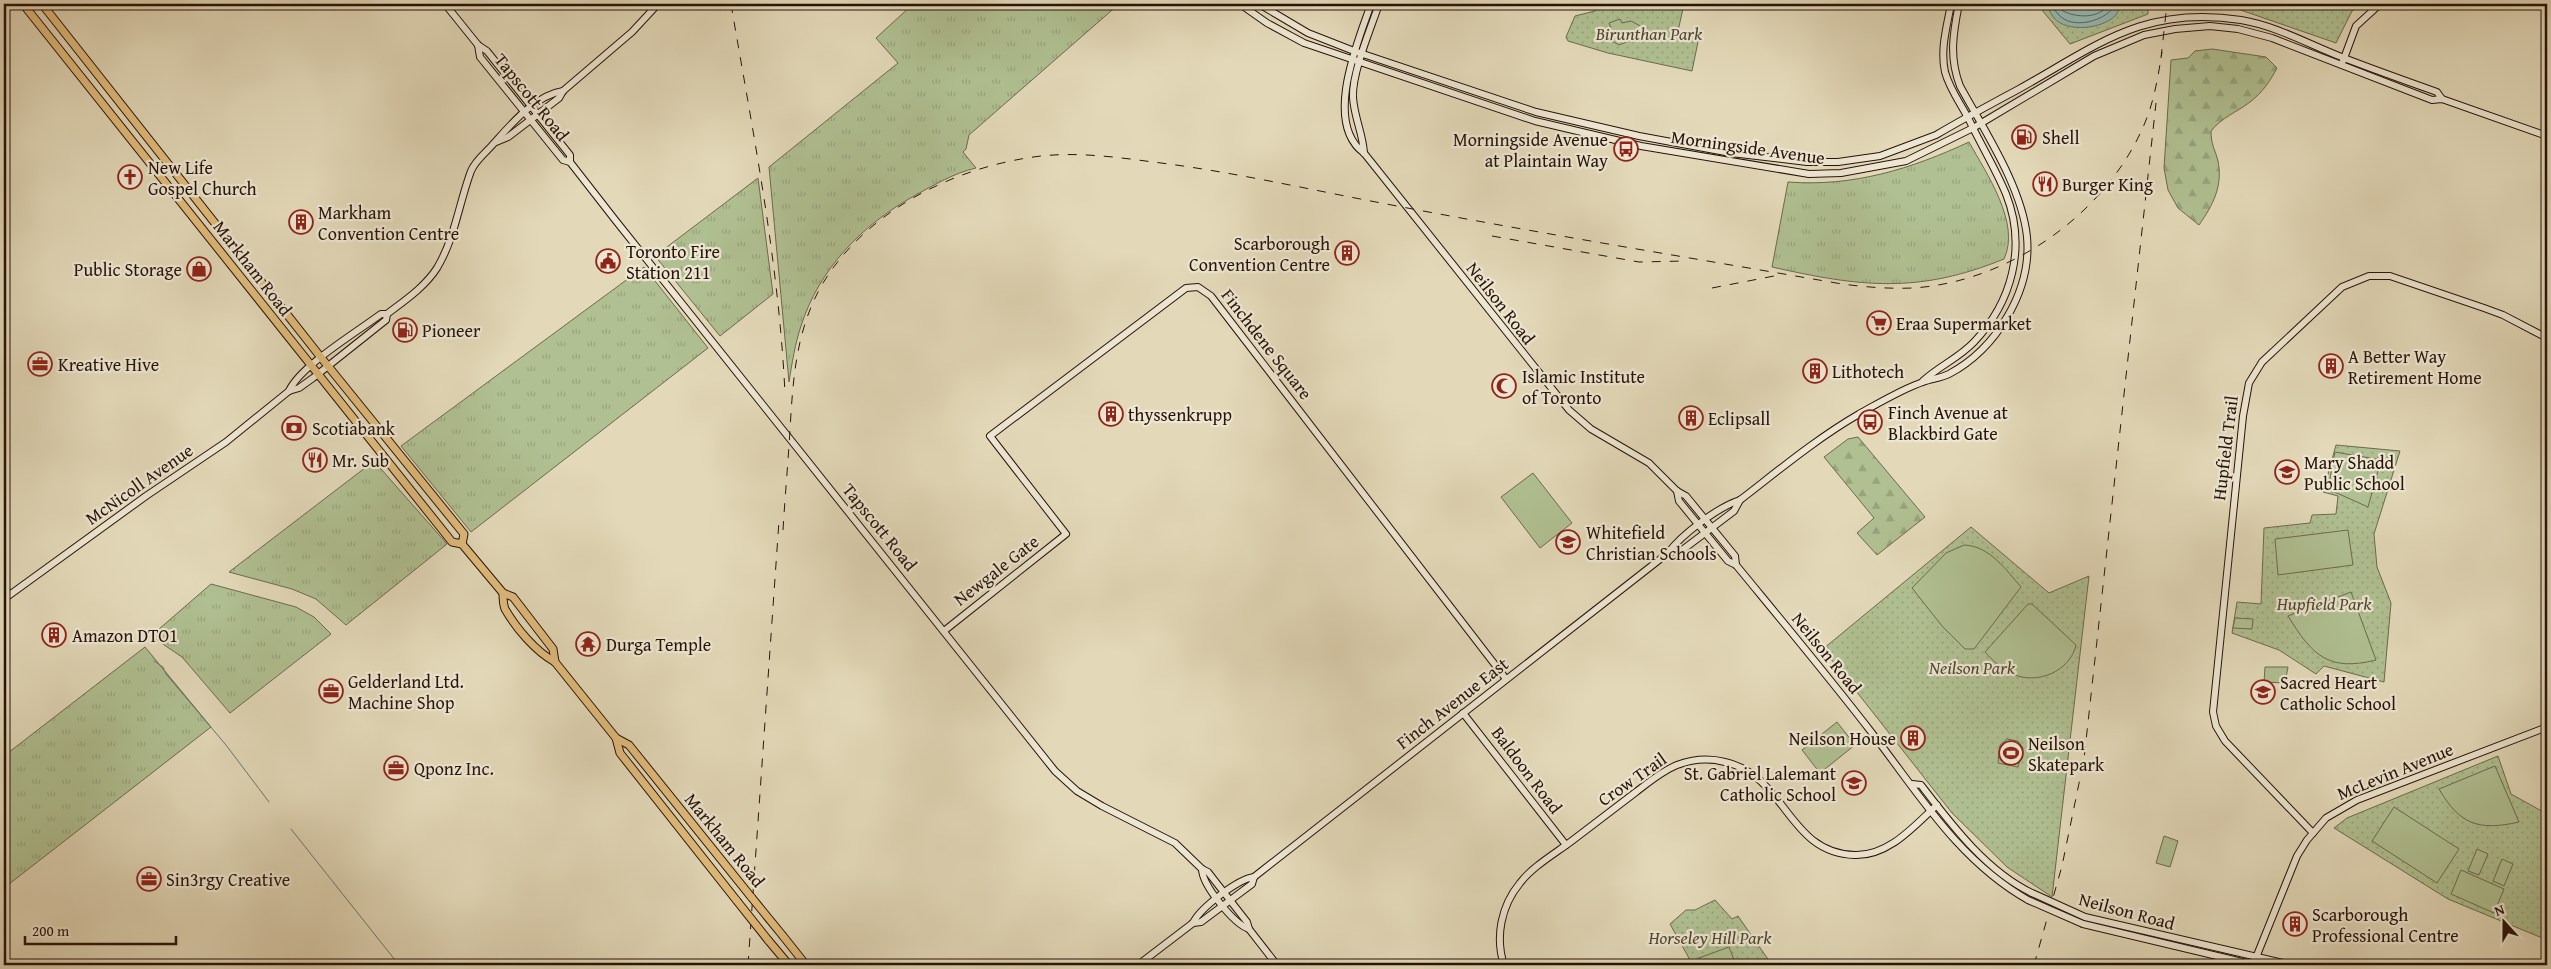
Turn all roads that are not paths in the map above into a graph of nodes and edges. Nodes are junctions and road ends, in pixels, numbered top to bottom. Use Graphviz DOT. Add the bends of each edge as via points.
graph roads {
  1 [pos="23,4"];
  2 [pos="42,4"];
  3 [pos="445,4"];
  4 [pos="658,4"];
  5 [pos="1240,4"];
  6 [pos="1259,4"];
  7 [pos="1371,4"];
  8 [pos="1378,4"];
  9 [pos="1951,4"];
  10 [pos="1959,4"];
  11 [pos="2380,4"];
  12 [pos="478,45"];
  13 [pos="1354,51"];
  14 [pos="1363,53"];
  15 [pos="1352,60"];
  16 [pos="2343,62"];
  17 [pos="1360,63"];
  18 [pos="1456,85"];
  19 [pos="563,91"];
  20 [pos="1453,93"];
  21 [pos="531,108"];
  22 [pos="524,113"];
  23 [pos="1974,113"];
  24 [pos="537,114"];
  25 [pos="1967,116"];
  26 [pos="529,120"];
  27 [pos="1980,123"];
  28 [pos="1973,128"];
  29 [pos="2547,136"];
  30 [pos="495,142"];
  31 [pos="1364,153"];
  32 [pos="570,162"];
  33 [pos="1838,162"];
  34 [pos="1841,173"];
  35 [pos="387,314"];
  36 [pos="2547,338"];
  37 [pos="321,358"];
  38 [pos="327,366"];
  39 [pos="312,367"];
  40 [pos="317,374"];
  41 [pos="1922,382"];
  42 [pos="289,391"];
  43 [pos="1677,492"];
  44 [pos="1740,500"];
  45 [pos="1707,520"];
  46 [pos="1699,525"];
  47 [pos="1713,527"];
  48 [pos="1705,533"];
  49 [pos="1066,534"];
  50 [pos="462,544"];
  51 [pos="1668,553"];
  52 [pos="1736,565"];
  53 [pos="503,593"];
  54 [pos="4,599"];
  55 [pos="944,631"];
  56 [pos="555,662"];
  57 [pos="1506,679"];
  58 [pos="1463,712"];
  59 [pos="2547,727"];
  60 [pos="616,738"];
  61 [pos="1912,784"];
  62 [pos="1937,805"];
  63 [pos="1930,811"];
  64 [pos="2313,832"];
  65 [pos="1566,845"];
  66 [pos="1202,870"];
  67 [pos="1254,877"];
  68 [pos="1225,893"];
  69 [pos="1218,898"];
  70 [pos="1230,900"];
  71 [pos="1223,906"];
  72 [pos="2084,921"];
  73 [pos="1193,923"];
  74 [pos="1249,929"];
  75 [pos="2256,957"];
  76 [pos="789,965"];
  77 [pos="806,965"];
  78 [pos="1138,965"];
  79 [pos="1277,965"];
  80 [pos="1504,965"];
  81 [pos="2254,965"];
  82 [pos="2292,965"];
  1 -- 39 [label="main road, Markham Road"];
  2 -- 37 [label="main road, Markham Road"];
  3 -- 12 [label="main road, Tapscott Road"];
  4 -- 19 [label="main road, McNicoll Avenue" via="632,32"];
  5 -- 15 [label="main road, Morningside Avenue" via="1304,44"];
  6 -- 13 [label="main road, Morningside Avenue" via="1308,33"];
  7 -- 13 [label="main road, Neilson Road"];
  8 -- 14 [label="main road, Neilson Road"];
  9 -- 25 [label="main road, Finch Avenue East" via="1944,40 1945,72"];
  10 -- 23 [label="main road, Finch Avenue East" via="1952,55 1960,86"];
  11 -- 16 [label="main road" via="2356,26"];
  12 -- 21 [label="main road, Tapscott Road" via="487,51"];
  12 -- 22 [label="main road, Tapscott Road" via="480,56"];
  13 -- 14 [label="main road, Morningside Avenue"];
  13 -- 15 [label="main road, Neilson Road"];
  14 -- 17 [label="main road, Neilson Road"];
  14 -- 18 [label="main road, Morningside Avenue"];
  15 -- 17 [label="main road, Morningside Avenue"];
  15 -- 31 [label="main road, Neilson Road" via="1345,99 1347,124 1355,147"];
  16 -- 23 [label="main road, Morningside Avenue" via="2272,28 2242,20 2164,19 2129,29 2089,47"];
  16 -- 27 [label="main road, Morningside Avenue" via="2238,29 2210,26 2175,29 2125,41"];
  16 -- 29 [label="main road, Morningside Avenue" via="2437,92 2442,100"];
  17 -- 20 [label="main road, Morningside Avenue"];
  17 -- 31 [label="main road, Neilson Road" via="1353,94"];
  18 -- 20 [label="main road"];
  18 -- 33 [label="main road, Morningside Avenue" via="1536,112 1640,136 1731,153 1807,162"];
  19 -- 21 [label="main road, McNicoll Avenue" via="553,92"];
  19 -- 24 [label="main road, McNicoll Avenue" via="559,98"];
  20 -- 34 [label="main road, Morningside Avenue" via="1535,121 1641,146 1809,174"];
  21 -- 22 [label="main road, McNicoll Avenue"];
  21 -- 24 [label="main road, Tapscott Road"];
  22 -- 26 [label="main road, Tapscott Road"];
  22 -- 30 [label="main road, McNicoll Avenue"];
  23 -- 25 [label="main road, Morningside Avenue"];
  23 -- 27 [label="main road, Finch Avenue East"];
  24 -- 26 [label="main road, McNicoll Avenue"];
  24 -- 32 [label="main road, Tapscott Road" via="570,156"];
  25 -- 28 [label="main road, Finch Avenue East"];
  25 -- 33 [label="main road, Morningside Avenue" via="1910,146 1880,156"];
  26 -- 30 [label="main road, McNicoll Avenue" via="508,137"];
  26 -- 32 [label="main road, Tapscott Road" via="563,160"];
  27 -- 28 [label="main road, Morningside Avenue"];
  27 -- 41 [label="main road, Finch Avenue East" via="2016,195 2027,236 2028,259 2022,284 2008,315 1979,351 1947,376"];
  28 -- 34 [label="main road, Morningside Avenue" via="1906,161"];
  28 -- 41 [label="main road, Finch Avenue East" via="2006,194 2014,224 2013,278 2002,304 1973,343"];
  30 -- 35 [label="main road, McNicoll Avenue" via="472,170 447,248 436,269"];
  31 -- 43 [label="main road, Neilson Road" via="1569,410 1591,429 1649,463"];
  32 -- 55 [label="main road, Tapscott Road"];
  33 -- 34 [label="main road"];
  35 -- 37 [label="main road, McNicoll Avenue" via="381,314"];
  35 -- 38 [label="main road, McNicoll Avenue" via="386,320"];
  36 -- 64 [label="main road, Hupfield Trail" via="2484,308 2390,276 2368,276 2342,287 2262,362 2248,383 2213,712 2225,742"];
  37 -- 38 [label="main road, Markham Road"];
  37 -- 39 [label="main road, McNicoll Avenue"];
  38 -- 40 [label="main road, McNicoll Avenue"];
  38 -- 50 [label="main road, Markham Road" via="464,534"];
  39 -- 40 [label="main road, Markham Road"];
  39 -- 42 [label="main road, McNicoll Avenue" via="294,381"];
  40 -- 42 [label="main road, McNicoll Avenue" via="299,388"];
  40 -- 50 [label="main road, Markham Road" via="452,542"];
  41 -- 44 [label="main road, Finch Avenue East" via="1816,440"];
  42 -- 54 [label="main road, McNicoll Avenue" via="226,442"];
  43 -- 45 [label="main road, Neilson Road" via="1686,496"];
  43 -- 46 [label="main road, Neilson Road" via="1679,501"];
  44 -- 45 [label="main road, Finch Avenue East" via="1730,503"];
  44 -- 47 [label="main road, Finch Avenue East" via="1734,510"];
  45 -- 46 [label="main road, Finch Avenue East"];
  45 -- 47 [label="main road, Neilson Road"];
  46 -- 48 [label="main road, Neilson Road"];
  46 -- 51 [label="main road, Finch Avenue East"];
  47 -- 48 [label="main road, Finch Avenue East"];
  47 -- 52 [label="main road, Neilson Road" via="1735,556"];
  48 -- 51 [label="main road, Finch Avenue East" via="1681,551"];
  48 -- 52 [label="main road, Neilson Road" via="1728,561"];
  49 -- 55 [label="main road, Newgale Gate"];
  49 -- 57 [label="main road, Finchdene Square" via="990,436 1186,288 1198,287 1211,296"];
  50 -- 53 [label="main road, Markham Road"];
  51 -- 57 [label="main road, Finch Avenue East"];
  52 -- 61 [label="main road, Neilson Road"];
  53 -- 56 [label="main road, Markham Road" via="513,597 553,649"];
  53 -- 56 [label="main road, Markham Road" via="504,607 513,619 543,655"];
  55 -- 66 [label="main road, Tapscott Road" via="1055,771 1077,791 1102,806 1175,843"];
  56 -- 60 [label="main road, Markham Road"];
  57 -- 58 [label="main road, Finch Avenue East"];
  58 -- 65 [label="main road, Baldoon Road"];
  58 -- 67 [label="main road, Finch Avenue East"];
  59 -- 64 [label="main road, McLevin Avenue" via="2357,800 2337,810"];
  60 -- 76 [label="main road, Markham Road, bridge" via="620,753"];
  60 -- 77 [label="main road, Markham Road, bridge" via="629,745"];
  61 -- 62 [label="main road, Neilson Road" via="1921,785"];
  61 -- 63 [label="main road, Neilson Road"];
  62 -- 63 [label="main road, Crow Trail"];
  62 -- 72 [label="main road, Neilson Road, bridge" via="1978,853 2021,888"];
  63 -- 65 [label="main road, Crow Trail" via="1882,850 1858,855 1829,852 1805,834 1755,776 1734,764 1703,759 1687,761 1663,772"];
  63 -- 72 [label="main road, Neilson Road, bridge" via="1977,864 1996,880 2028,900"];
  64 -- 75 [label="main road, McLevin Avenue" via="2296,856"];
  65 -- 80 [label="main road, Crow Trail" via="1524,879 1504,911 1499,934"];
  66 -- 68 [label="main road, Tapscott Road" via="1208,872"];
  66 -- 69 [label="main road, Tapscott Road" via="1202,877"];
  67 -- 68 [label="main road, Finch Avenue East" via="1245,878"];
  67 -- 70 [label="main road, Finch Avenue East" via="1252,884"];
  68 -- 69 [label="main road, Finch Avenue East"];
  68 -- 70 [label="main road, Tapscott Road"];
  69 -- 71 [label="main road, Tapscott Road"];
  69 -- 73 [label="main road, Finch Avenue East" via="1197,915"];
  70 -- 71 [label="main road, Finch Avenue East"];
  70 -- 74 [label="main road, Tapscott Road"];
  71 -- 73 [label="main road, Finch Avenue East" via="1201,922"];
  71 -- 74 [label="main road, Tapscott Road" via="1240,926"];
  72 -- 75 [label="main road, Neilson Road"];
  72 -- 81 [label="main road, Neilson Road"];
  73 -- 78 [label="main road, Finch Avenue East"];
  74 -- 79 [label="main road, Tapscott Road"];
  75 -- 81 [label="main road, McLevin Avenue"];
  75 -- 82 [label="main road, Neilson Road"];
}
